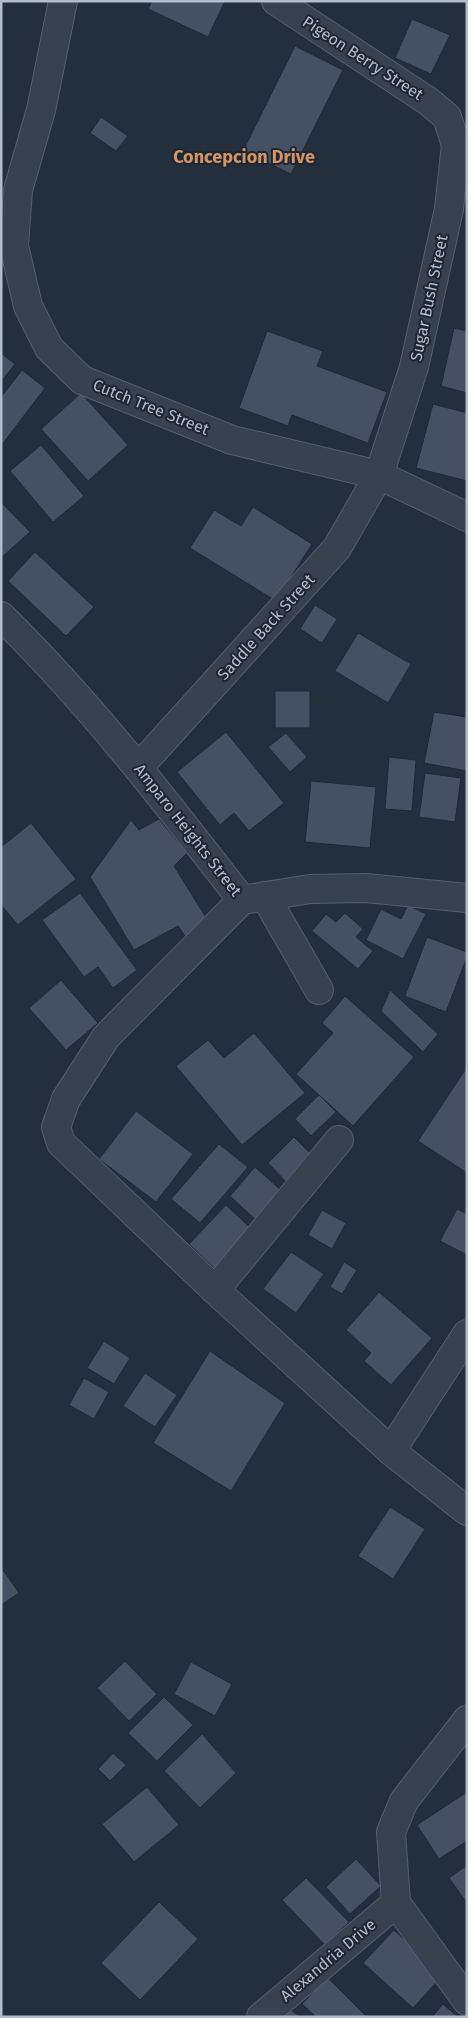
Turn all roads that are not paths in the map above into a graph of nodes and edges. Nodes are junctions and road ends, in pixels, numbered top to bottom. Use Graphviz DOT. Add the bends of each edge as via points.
graph roads {
  1 [pos="276,1"];
  2 [pos="55,3"];
  3 [pos="447,117"];
  4 [pos="379,475"];
  5 [pos="467,517"];
  6 [pos="1,616"];
  7 [pos="139,768"];
  8 [pos="254,898"];
  9 [pos="467,898"];
  10 [pos="319,990"];
  11 [pos="339,1140"];
  12 [pos="215,1290"];
  13 [pos="467,1334"];
  14 [pos="392,1451"];
  15 [pos="467,1511"];
  16 [pos="467,1720"];
  17 [pos="396,1903"];
  18 [pos="467,2000"];
  19 [pos="261,2017"];
  1 -- 3 [label="street, Pigeon Berry Street" via="428,101"];
  2 -- 4 [label="street, Cutch Tree Street" via="41,110 18,190 14,246 28,306 49,348 82,380 232,440"];
  3 -- 4 [label="street, Sugar Bush Street" via="456,145 448,209 414,367"];
  4 -- 5 [label="street, Cutch Tree Street"];
  4 -- 7 [label="street, Saddle Back Street" via="337,548"];
  6 -- 7 [label="street, Amparo Heights Street" via="34,648"];
  7 -- 8 [label="street, Amparo Heights Street"];
  8 -- 9 [label="street, Amparo Heights Street" via="310,889 366,888"];
  8 -- 10 [label="street"];
  8 -- 12 [label="street" via="106,1037 66,1099 56,1127 61,1143"];
  11 -- 12 [label="street"];
  12 -- 14 [label="street"];
  13 -- 14 [label="street"];
  14 -- 15 [label="street"];
  16 -- 17 [label="street" via="404,1801 391,1832"];
  17 -- 18 [label="street"];
  17 -- 19 [label="street, Alexandria Drive"];
}
